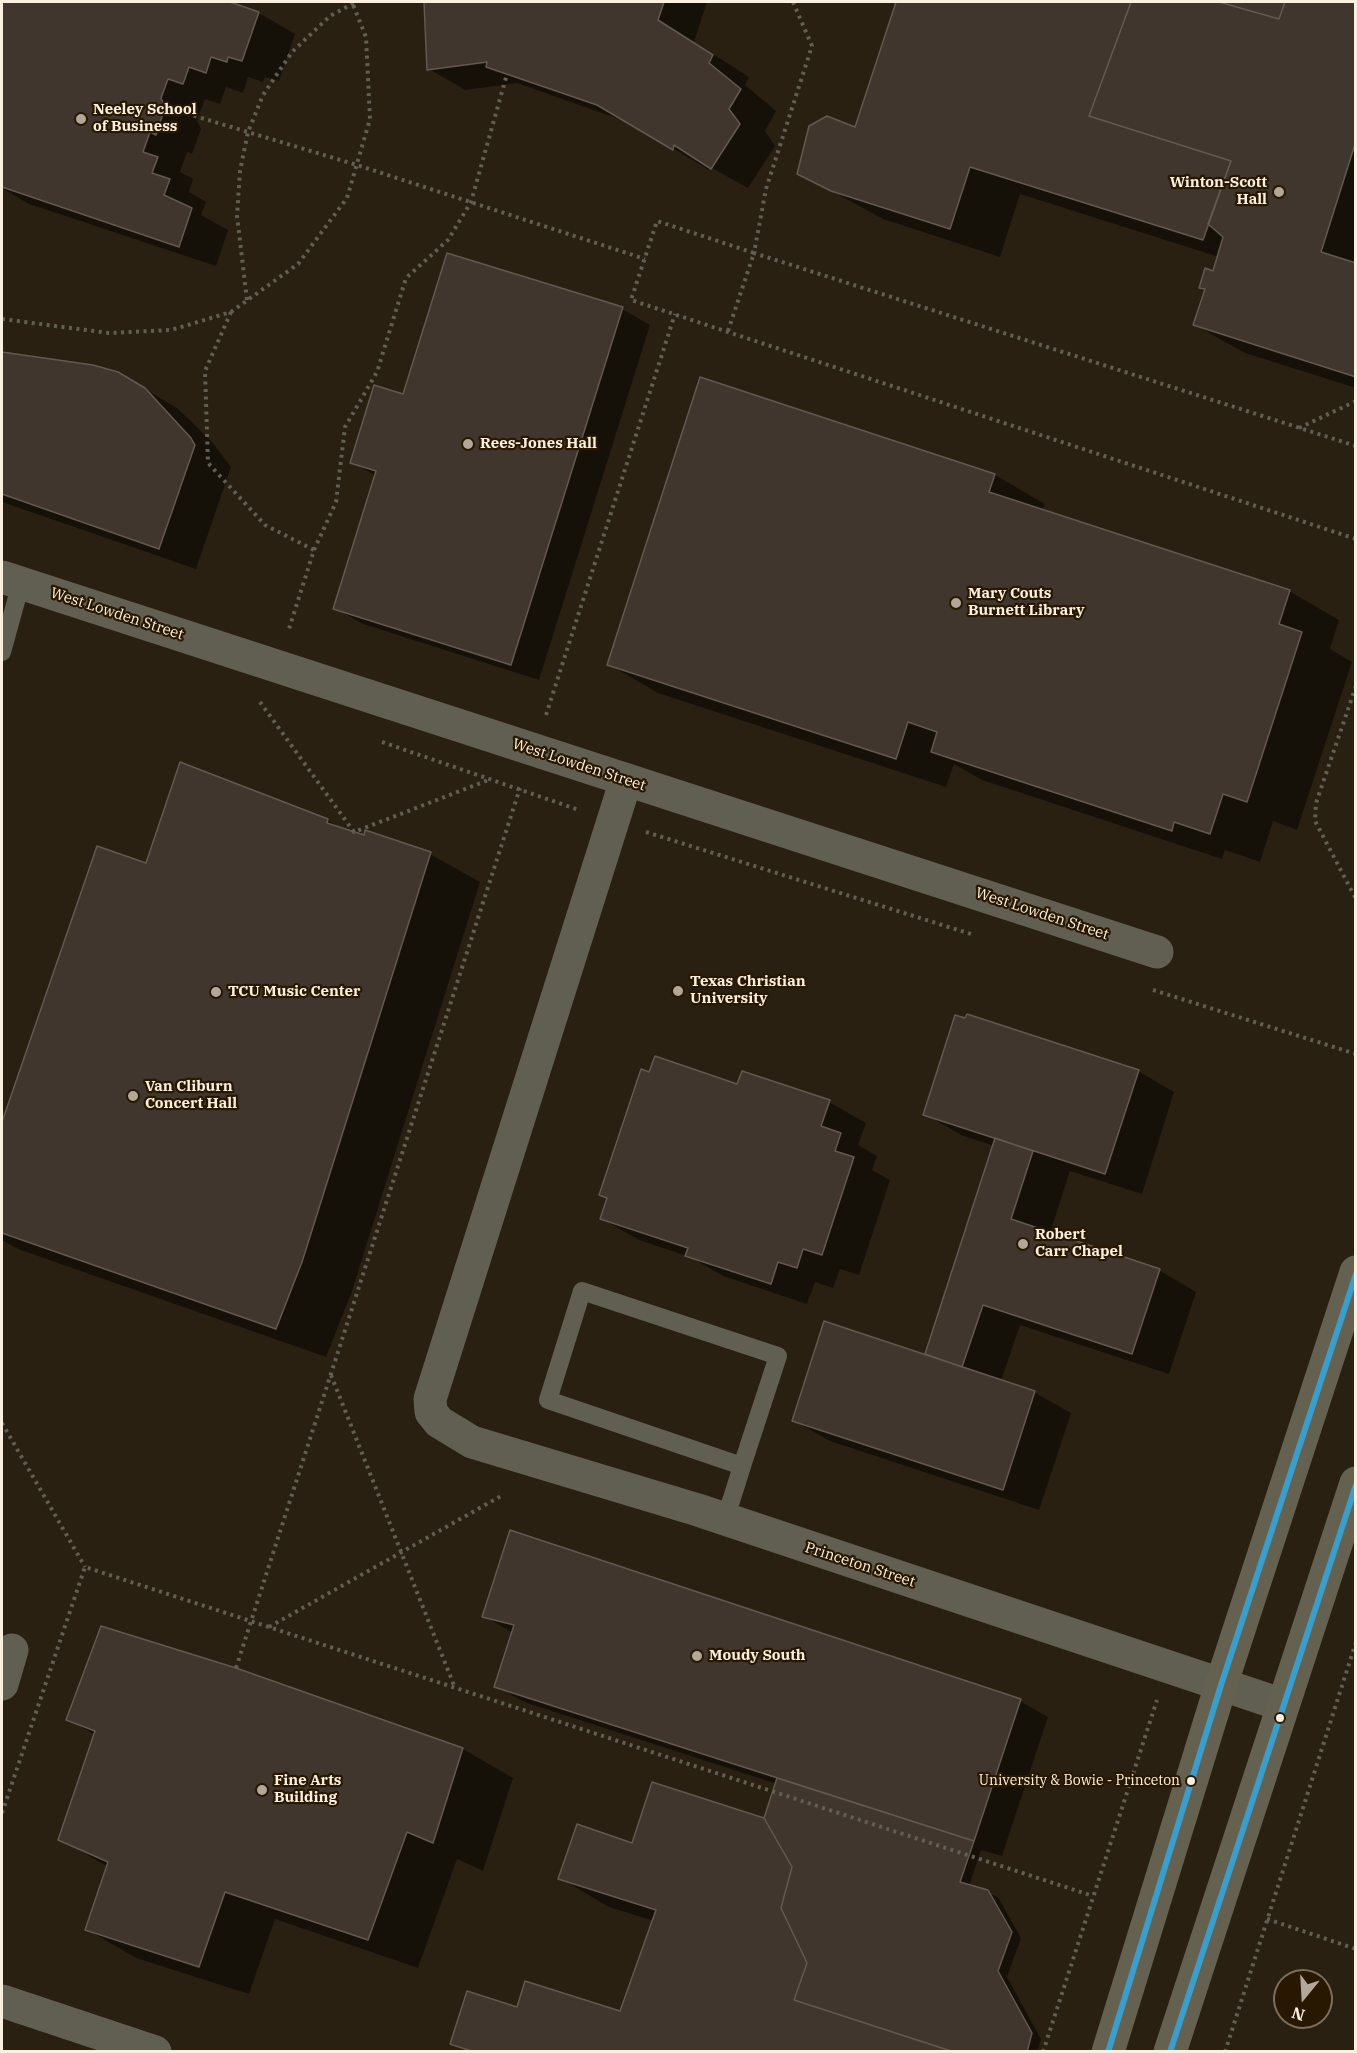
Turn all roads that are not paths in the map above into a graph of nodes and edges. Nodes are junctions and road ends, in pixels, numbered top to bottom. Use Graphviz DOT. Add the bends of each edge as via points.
graph roads {
  1 [pos="11,580"];
  2 [pos="2,652"];
  3 [pos="626,780"];
  4 [pos="1157,952"];
  5 [pos="1356,1272"];
  6 [pos="742,1466"];
  7 [pos="1356,1483"];
  8 [pos="725,1520"];
  9 [pos="12,1650"];
  10 [pos="2,1684"];
  11 [pos="1221,1685"];
  12 [pos="1283,1705"];
  13 [pos="2,2001"];
  14 [pos="155,2052"];
  15 [pos="1108,2052"];
  16 [pos="1170,2052"];
  1 -- 2 [label="lane"];
  1 -- 3 [label="street, West Lowden Street"];
  3 -- 4 [label="street, West Lowden Street"];
  3 -- 8 [label="street, Princeton Street" via="430,1399 431,1412 439,1422 472,1442"];
  5 -- 11 [label="main road"];
  6 -- 6 [label="lane" via="778,1356 582,1291 548,1401"];
  6 -- 8 [label="lane"];
  7 -- 12 [label="main road"];
  8 -- 11 [label="street, Princeton Street"];
  9 -- 10 [label="street"];
  11 -- 12 [label="street, Princeton Street"];
  11 -- 15 [label="main road"];
  12 -- 16 [label="main road"];
  13 -- 14 [label="street"];
}
